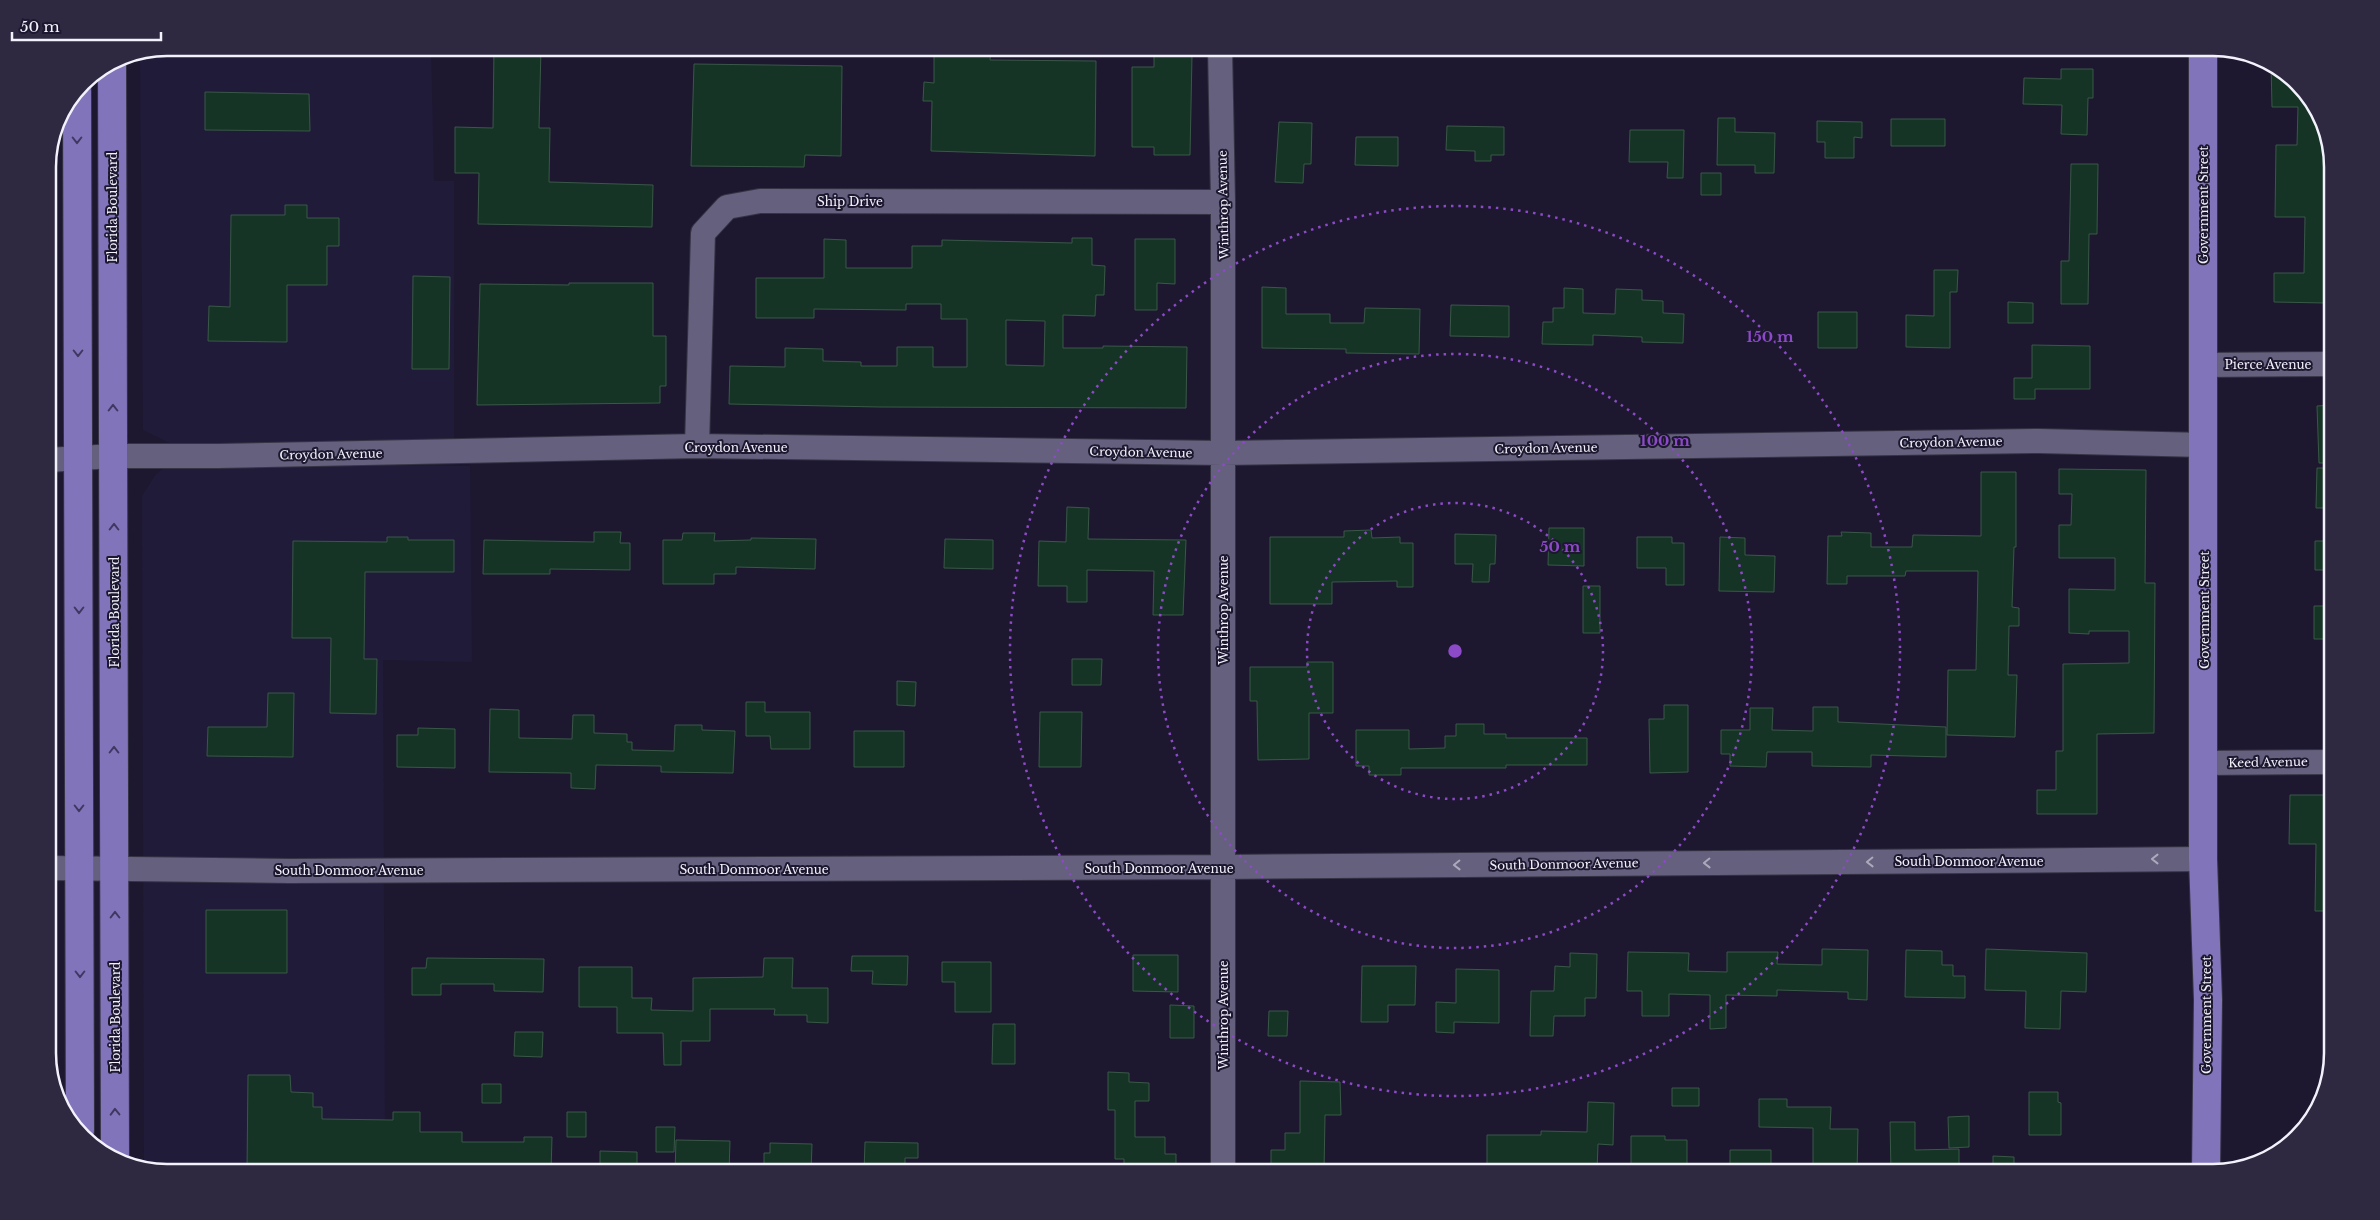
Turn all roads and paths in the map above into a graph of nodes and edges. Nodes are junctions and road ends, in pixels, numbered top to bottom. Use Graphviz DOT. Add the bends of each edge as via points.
graph roads {
  1 [pos="1220,56"];
  2 [pos="2203,56"];
  3 [pos="112,71"];
  4 [pos="77,103"];
  5 [pos="1223,202"];
  6 [pos="2324,364"];
  7 [pos="2203,365"];
  8 [pos="2203,444"];
  9 [pos="697,446"];
  10 [pos="1223,452"];
  11 [pos="114,456"];
  12 [pos="78,458"];
  13 [pos="56,459"];
  14 [pos="79,690"];
  15 [pos="2324,762"];
  16 [pos="2204,763"];
  17 [pos="114,793"];
  18 [pos="2203,859"];
  19 [pos="56,868"];
  20 [pos="115,868"];
  21 [pos="1223,868"];
  22 [pos="79,869"];
  23 [pos="80,1121"];
  24 [pos="115,1150"];
  25 [pos="1223,1164"];
  26 [pos="2206,1164"];
  1 -- 5 [label="street, Winthrop Avenue"];
  2 -- 7 [label="main road, Government Street"];
  11 -- 3 [label="main road, Florida Boulevard, one-way"];
  4 -- 12 [label="main road, one-way"];
  5 -- 9 [label="street, Ship Drive" via="760,201 727,207 703,233"];
  5 -- 10 [label="street, Winthrop Avenue"];
  6 -- 7 [label="street, Pierce Avenue"];
  7 -- 8 [label="main road, Government Street"];
  8 -- 10 [label="street, Croydon Avenue" via="2039,441"];
  8 -- 16 [label="main road, Government Street"];
  9 -- 10 [label="street, Croydon Avenue"];
  9 -- 11 [label="street, Croydon Avenue"];
  10 -- 21 [label="street, Winthrop Avenue"];
  11 -- 12 [label="street, Croydon Avenue"];
  17 -- 11 [label="main road, Florida Boulevard, one-way"];
  12 -- 13 [label="street, Croydon Avenue"];
  12 -- 14 [label="main road, one-way"];
  14 -- 17 [label="main road" via="90,736 97,788"];
  14 -- 22 [label="main road, one-way"];
  15 -- 16 [label="street, Keed Avenue"];
  16 -- 18 [label="main road, Government Street"];
  17 -- 20 [label="main road, Florida Boulevard"];
  18 -- 21 [label="street, South Donmoor Avenue, one-way"];
  18 -- 26 [label="main road, Government Street" via="2208,1000"];
  19 -- 22 [label="street, South Donmoor Avenue"];
  20 -- 21 [label="street, South Donmoor Avenue"];
  20 -- 22 [label="street, South Donmoor Avenue"];
  24 -- 20 [label="main road, Florida Boulevard, one-way"];
  21 -- 25 [label="street, Winthrop Avenue"];
  22 -- 23 [label="main road, one-way"];
}
